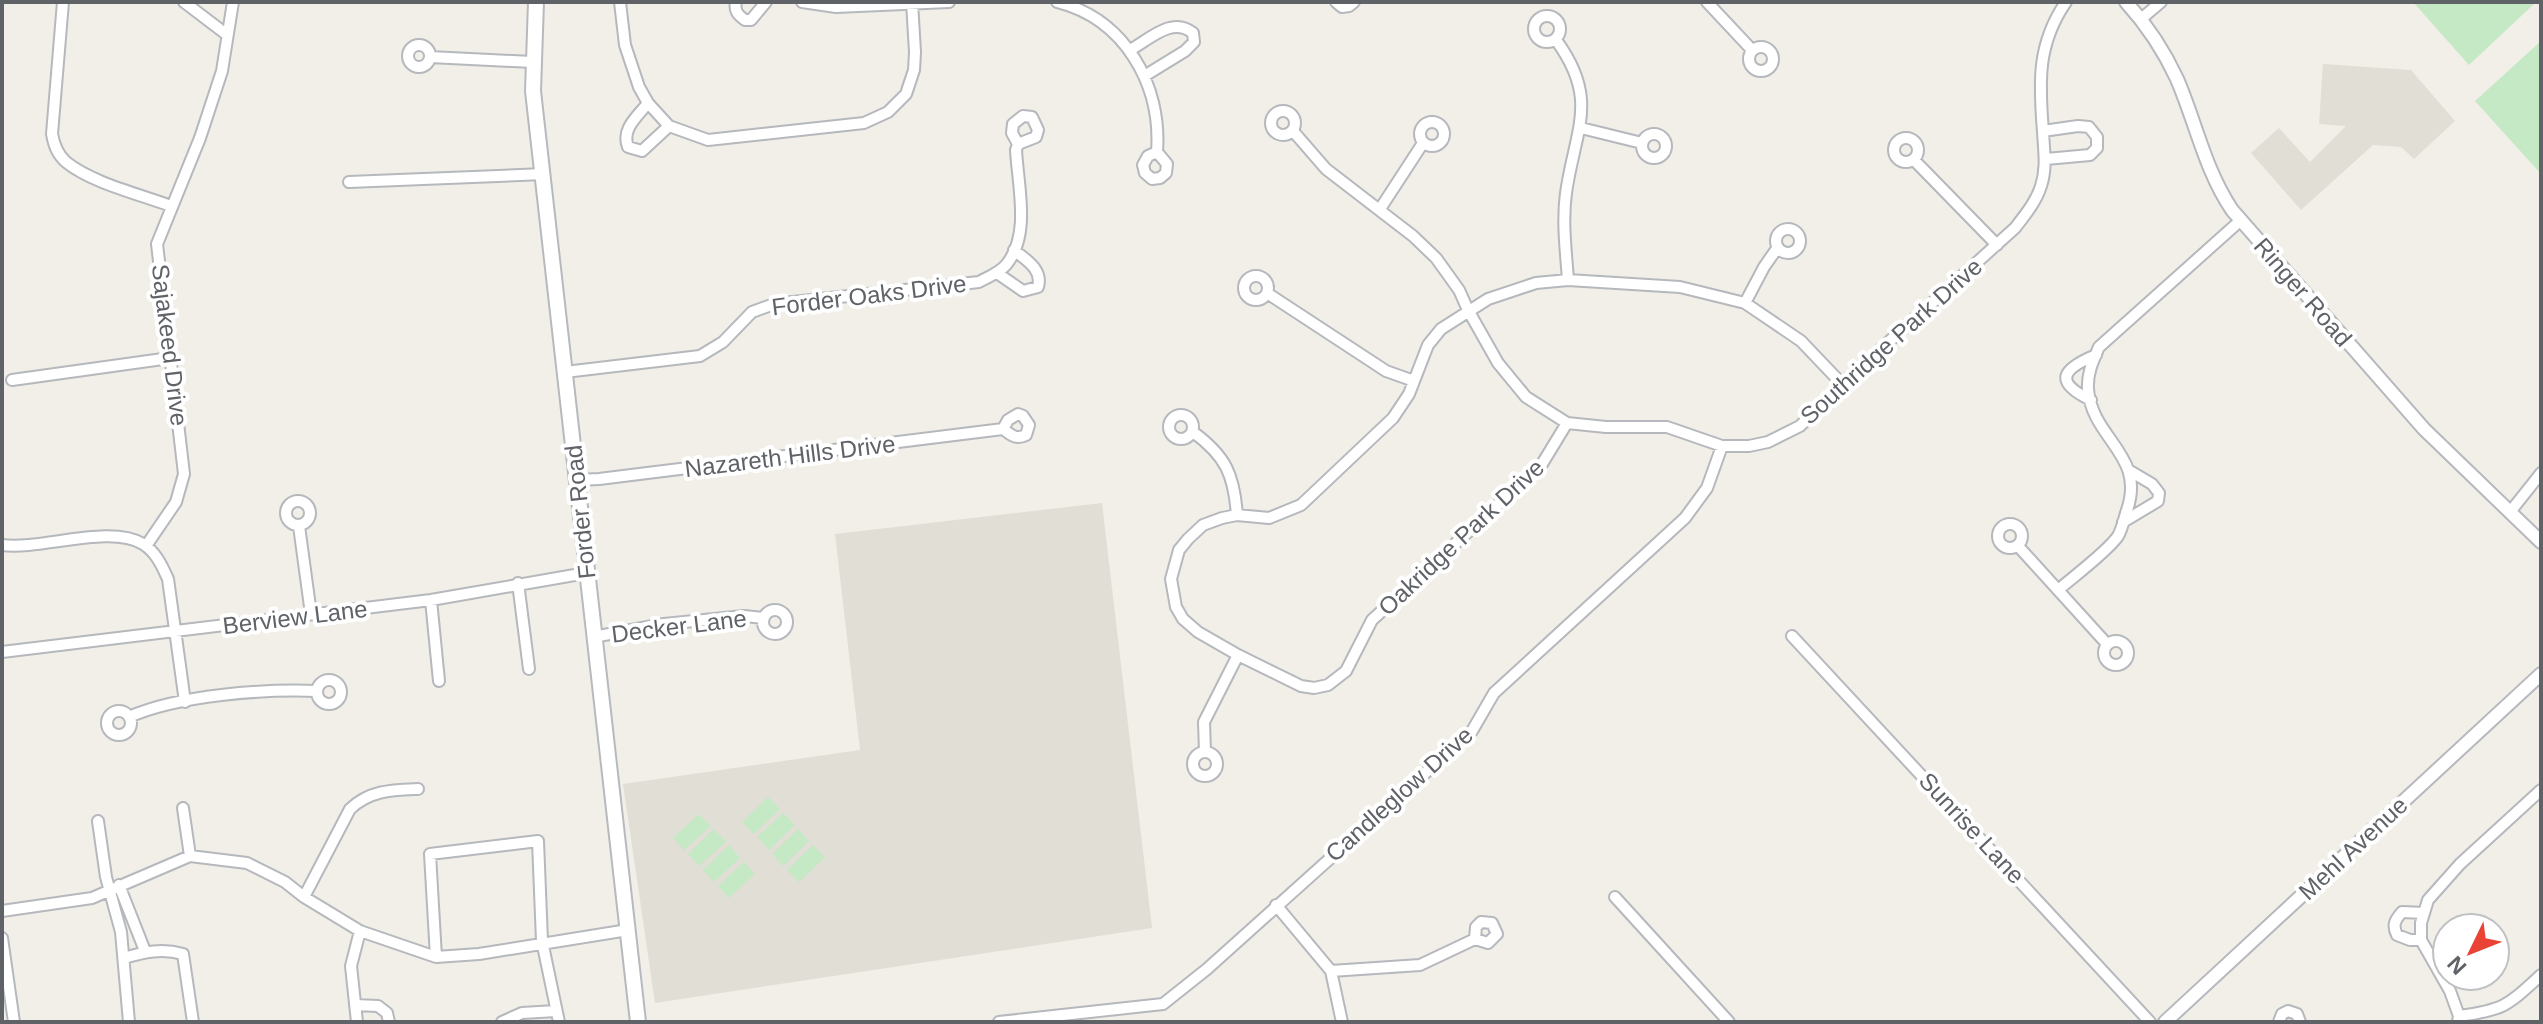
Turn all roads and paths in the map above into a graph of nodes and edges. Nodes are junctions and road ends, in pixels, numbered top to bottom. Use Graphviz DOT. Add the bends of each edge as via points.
graph roads {
  1 [pos="63,2"];
  2 [pos="184,2"];
  3 [pos="233,2"];
  4 [pos="536,2"];
  5 [pos="620,2"];
  6 [pos="736,2"];
  7 [pos="766,2"];
  8 [pos="802,2"];
  9 [pos="949,2"];
  10 [pos="1057,2"];
  11 [pos="1336,2"];
  12 [pos="1354,2"];
  13 [pos="1707,2"];
  14 [pos="2066,2"];
  15 [pos="2126,2"];
  16 [pos="2161,2"];
  17 [pos="912,3"];
  18 [pos="2141,19"];
  19 [pos="226,34"];
  20 [pos="1556,40"];
  21 [pos="1130,50"];
  22 [pos="1752,50"];
  23 [pos="430,57"];
  24 [pos="532,62"];
  25 [pos="1146,75"];
  26 [pos="648,103"];
  27 [pos="669,126"];
  28 [pos="1581,128"];
  29 [pos="1293,131"];
  30 [pos="2043,131"];
  31 [pos="1423,143"];
  32 [pos="1642,143"];
  33 [pos="1018,144"];
  34 [pos="1157,152"];
  35 [pos="2046,159"];
  36 [pos="1914,160"];
  37 [pos="544,174"];
  38 [pos="349,182"];
  39 [pos="171,206"];
  40 [pos="1380,209"];
  41 [pos="2241,220"];
  42 [pos="1997,245"];
  43 [pos="1778,247"];
  44 [pos="1014,250"];
  45 [pos="997,273"];
  46 [pos="1568,280"];
  47 [pos="1267,293"];
  48 [pos="1745,303"];
  49 [pos="1468,310"];
  50 [pos="2096,355"];
  51 [pos="170,358"];
  52 [pos="565,372"];
  53 [pos="12,380"];
  54 [pos="1414,381"];
  55 [pos="1842,384"];
  56 [pos="2091,400"];
  57 [pos="1567,423"];
  58 [pos="1003,429"];
  59 [pos="1193,432"];
  60 [pos="1722,446"];
  61 [pos="2130,471"];
  62 [pos="2541,473"];
  63 [pos="576,480"];
  64 [pos="2510,512"];
  65 [pos="1237,515"];
  66 [pos="2123,522"];
  67 [pos="299,526"];
  68 [pos="2541,542"];
  69 [pos="2,545"];
  70 [pos="146,546"];
  71 [pos="2018,546"];
  72 [pos="586,573"];
  73 [pos="518,583"];
  74 [pos="2058,590"];
  75 [pos="431,600"];
  76 [pos="311,614"];
  77 [pos="764,618"];
  78 [pos="175,631"];
  79 [pos="1792,636"];
  80 [pos="593,637"];
  81 [pos="2107,644"];
  82 [pos="2,652"];
  83 [pos="1238,655"];
  84 [pos="529,669"];
  85 [pos="2541,674"];
  86 [pos="439,681"];
  87 [pos="317,691"];
  88 [pos="185,702"];
  89 [pos="129,717"];
  90 [pos="1205,752"];
  91 [pos="418,789"];
  92 [pos="2541,790"];
  93 [pos="183,808"];
  94 [pos="98,821"];
  95 [pos="190,856"];
  96 [pos="114,888"];
  97 [pos="304,897"];
  98 [pos="1615,897"];
  99 [pos="1276,905"];
  100 [pos="2,911"];
  101 [pos="2424,913"];
  102 [pos="628,930"];
  103 [pos="360,931"];
  104 [pos="2,938"];
  105 [pos="1475,939"];
  106 [pos="2421,940"];
  107 [pos="542,941"];
  108 [pos="145,951"];
  109 [pos="436,957"];
  110 [pos="124,958"];
  111 [pos="1331,971"];
  112 [pos="2541,975"];
  113 [pos="355,1005"];
  114 [pos="557,1016"];
  115 [pos="1055,1019"];
  116 [pos="2458,1019"];
  117 [pos="14,1022"];
  118 [pos="129,1022"];
  119 [pos="193,1022"];
  120 [pos="357,1022"];
  121 [pos="389,1022"];
  122 [pos="502,1022"];
  123 [pos="638,1022"];
  124 [pos="999,1022"];
  125 [pos="1342,1022"];
  126 [pos="1729,1022"];
  127 [pos="2150,1022"];
  128 [pos="2165,1022"];
  129 [pos="2279,1022"];
  130 [pos="2300,1022"];
  1 -- 39 [label="street" via="55,148 86,174"];
  2 -- 19 [label="street"];
  3 -- 19 [label="street, Sajakeed Drive"];
  4 -- 24 [label="main road, Forder Road"];
  5 -- 26 [label="street" via="625,45"];
  6 -- 7 [label="street" via="738,15 751,20"];
  8 -- 17 [label="street" via="836,7"];
  9 -- 17 [label="street"];
  10 -- 21 [label="street" via="1085,12"];
  11 -- 12 [label="street" via="1342,7"];
  13 -- 22 [label="street"];
  14 -- 30 [label="street, Southridge Park Drive" via="2043,51"];
  15 -- 18 [label="street, Ringer Road"];
  16 -- 18 [label="street"];
  17 -- 27 [label="street" via="911,82 901,100 881,116 864,123 708,140"];
  18 -- 41 [label="street, Ringer Road" via="2177,80 2216,185"];
  19 -- 39 [label="street, Sajakeed Drive" via="222,71"];
  20 -- 28 [label="street" via="1580,84"];
  21 -- 25 [label="street"];
  21 -- 25 [label="street" via="1174,25 1193,33 1194,42 1185,51"];
  23 -- 24 [label="street"];
  24 -- 37 [label="main road, Forder Road"];
  25 -- 34 [label="street"];
  26 -- 27 [label="street"];
  26 -- 27 [label="street" via="628,128 628,147 642,151"];
  28 -- 32 [label="street"];
  28 -- 46 [label="street" via="1566,192"];
  29 -- 40 [label="street, Southridge Park Drive" via="1326,169"];
  30 -- 35 [label="street, Southridge Park Drive"];
  30 -- 35 [label="street" via="2089,127 2097,137 2090,155"];
  31 -- 40 [label="street"];
  33 -- 44 [label="street, Forder Oaks Drive" via="1021,224"];
  35 -- 42 [label="street, Southridge Park Drive" via="2041,188 2030,209"];
  36 -- 42 [label="street"];
  37 -- 38 [label="street"];
  37 -- 52 [label="main road, Forder Road"];
  39 -- 51 [label="street, Sajakeed Drive" via="157,244"];
  40 -- 49 [label="street, Southridge Park Drive" via="1436,258"];
  41 -- 50 [label="street"];
  41 -- 64 [label="street, Ringer Road" via="2424,429"];
  42 -- 55 [label="street, Southridge Park Drive"];
  43 -- 48 [label="street"];
  44 -- 45 [label="street, Forder Oaks Drive"];
  44 -- 45 [label="street, Forder Oaks Drive" via="1038,272 1038,287 1023,291"];
  45 -- 52 [label="street, Forder Oaks Drive" via="979,282 774,304 752,312 723,342 700,356"];
  46 -- 48 [label="street" via="1680,287"];
  46 -- 49 [label="street" via="1536,283"];
  47 -- 54 [label="street" via="1386,371"];
  48 -- 55 [label="street" via="1801,341"];
  49 -- 54 [label="street" via="1428,345"];
  49 -- 57 [label="street, Southridge Park Drive" via="1510,380"];
  50 -- 56 [label="street" via="2089,376"];
  50 -- 56 [label="street" via="2070,367 2065,375 2071,390"];
  51 -- 53 [label="street"];
  51 -- 70 [label="street, Sajakeed Drive" via="184,474 176,502"];
  52 -- 63 [label="main road, Forder Road"];
  54 -- 65 [label="street" via="1393,418 1301,505 1269,518"];
  55 -- 60 [label="street, Southridge Park Drive" via="1787,434 1749,446"];
  56 -- 61 [label="street" via="2099,423"];
  57 -- 60 [label="street, Southridge Park Drive" via="1667,427"];
  57 -- 83 [label="street, Oakridge Park Drive" via="1542,464 1372,620 1339,679 1314,688 1301,686"];
  58 -- 63 [label="street, Nazareth Hills Drive"];
  59 -- 65 [label="street" via="1225,463 1235,488"];
  60 -- 99 [label="street, Candleglow Drive" via="1707,488 1685,518 1494,693 1472,731"];
  61 -- 66 [label="street" via="2133,485"];
  61 -- 66 [label="street" via="2152,484 2158,501"];
  62 -- 64 [label="street"];
  63 -- 72 [label="main road, Forder Road"];
  64 -- 68 [label="street, Ringer Road"];
  65 -- 83 [label="street" via="1203,525 1188,539 1171,579 1183,619"];
  66 -- 74 [label="street" via="2117,537"];
  67 -- 76 [label="street"];
  69 -- 70 [label="street" via="88,537 131,538"];
  70 -- 78 [label="street" via="168,579"];
  71 -- 74 [label="street"];
  72 -- 73 [label="street, Berview Lane"];
  72 -- 80 [label="main road, Forder Road"];
  73 -- 75 [label="street, Berview Lane"];
  73 -- 84 [label="street"];
  74 -- 81 [label="street"];
  75 -- 76 [label="street, Berview Lane"];
  75 -- 86 [label="street"];
  76 -- 78 [label="street, Berview Lane"];
  77 -- 80 [label="street, Decker Lane" via="664,624"];
  78 -- 82 [label="street, Berview Lane"];
  78 -- 88 [label="street"];
  79 -- 127 [label="street, Sunrise Lane"];
  80 -- 102 [label="main road, Forder Road"];
  83 -- 90 [label="street" via="1204,722"];
  85 -- 128 [label="street, Mehl Avenue"];
  87 -- 88 [label="street" via="276,689"];
  88 -- 89 [label="street"];
  91 -- 97 [label="street" via="360,799"];
  92 -- 101 [label="street" via="2460,864 2428,900"];
  93 -- 95 [label="street"];
  94 -- 96 [label="street"];
  95 -- 96 [label="street"];
  95 -- 97 [label="street" via="247,863"];
  96 -- 100 [label="street" via="92,898"];
  96 -- 108 [label="street"];
  96 -- 110 [label="street"];
  97 -- 103 [label="street"];
  98 -- 126 [label="street"];
  99 -- 111 [label="street"];
  99 -- 115 [label="street, Candleglow Drive" via="1163,1004"];
  101 -- 106 [label="street"];
  101 -- 106 [label="street" via="2402,912 2394,928 2397,935"];
  102 -- 107 [label="street"];
  102 -- 123 [label="main road, Forder Road"];
  103 -- 109 [label="street"];
  103 -- 113 [label="street" via="351,966"];
  104 -- 117 [label="street"];
  105 -- 111 [label="street" via="1420,965"];
  106 -- 116 [label="street" via="2450,991"];
  107 -- 109 [label="street"];
  107 -- 109 [label="street" via="538,841 430,854"];
  107 -- 114 [label="street"];
  108 -- 110 [label="street"];
  108 -- 119 [label="street" via="183,954"];
  110 -- 118 [label="street"];
  111 -- 125 [label="street"];
  112 -- 116 [label="street" via="2496,1011"];
  113 -- 120 [label="street"];
  113 -- 121 [label="street" via="378,1006"];
  114 -- 122 [label="street" via="522,1013"];
  115 -- 124 [label="street, Candleglow Drive"];
  129 -- 130 [label="street" via="2288,1011"];
}
